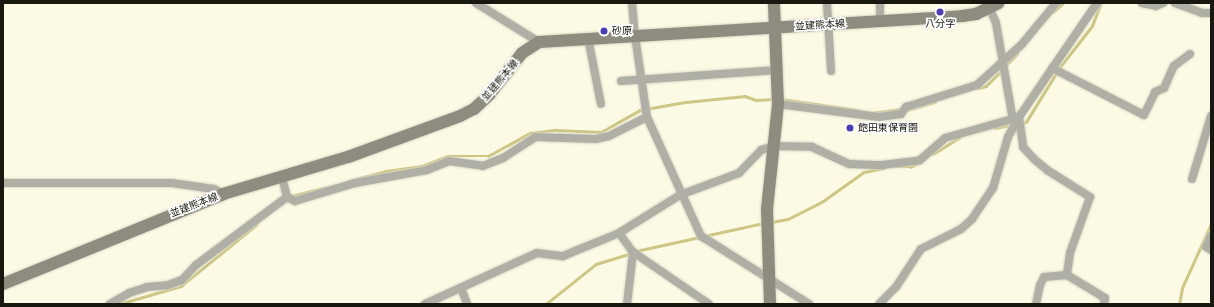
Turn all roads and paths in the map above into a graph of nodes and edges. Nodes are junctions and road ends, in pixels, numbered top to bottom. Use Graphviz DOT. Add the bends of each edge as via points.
graph roads {
  1 [pos="476,3"];
  2 [pos="632,3"];
  3 [pos="774,3"];
  4 [pos="827,3"];
  5 [pos="880,3"];
  6 [pos="1056,3"];
  7 [pos="1097,3"];
  8 [pos="1142,3"];
  9 [pos="1163,3"];
  10 [pos="1175,3"];
  11 [pos="995,6"];
  12 [pos="1211,13"];
  13 [pos="880,21"];
  14 [pos="828,24"];
  15 [pos="776,28"];
  16 [pos="634,36"];
  17 [pos="588,38"];
  18 [pos="539,42"];
  19 [pos="1190,54"];
  20 [pos="1003,62"];
  21 [pos="1052,68"];
  22 [pos="778,70"];
  23 [pos="831,71"];
  24 [pos="641,80"];
  25 [pos="621,81"];
  26 [pos="601,104"];
  27 [pos="778,104"];
  28 [pos="1211,116"];
  29 [pos="647,117"];
  30 [pos="1016,119"];
  31 [pos="1208,142"];
  32 [pos="773,146"];
  33 [pos="282,178"];
  34 [pos="1192,179"];
  35 [pos="3,183"];
  36 [pos="223,194"];
  37 [pos="680,195"];
  38 [pos="287,197"];
  39 [pos="619,234"];
  40 [pos="1211,236"];
  41 [pos="1211,250"];
  42 [pos="633,252"];
  43 [pos="1067,275"];
  44 [pos="770,280"];
  45 [pos="3,284"];
  46 [pos="461,288"];
  47 [pos="440,301"];
  48 [pos="110,304"];
  49 [pos="424,304"];
  50 [pos="467,304"];
  51 [pos="627,304"];
  52 [pos="709,304"];
  53 [pos="770,304"];
  54 [pos="809,304"];
  55 [pos="879,304"];
  56 [pos="1036,304"];
  57 [pos="1104,304"];
  1 -- 18 [label="street"];
  2 -- 16 [label="street"];
  3 -- 15 [label="main road"];
  4 -- 14 [label="street"];
  5 -- 13 [label="street"];
  6 -- 20 [label="street"];
  7 -- 21 [label="street"];
  8 -- 9 [label="street" via="1156,6"];
  10 -- 12 [label="street" via="1202,13"];
  11 -- 13 [label="main road, 並建熊本線" via="969,15"];
  11 -- 20 [label="street"];
  13 -- 14 [label="main road, 並建熊本線"];
  14 -- 15 [label="main road, 並建熊本線"];
  14 -- 23 [label="street"];
  15 -- 16 [label="main road, 並建熊本線"];
  15 -- 22 [label="main road"];
  16 -- 17 [label="main road, 並建熊本線"];
  16 -- 24 [label="street"];
  17 -- 18 [label="main road, 並建熊本線"];
  17 -- 26 [label="street"];
  18 -- 33 [label="main road, 並建熊本線" via="522,54 489,95 474,109 364,152"];
  19 -- 21 [label="street" via="1174,66 1164,88 1155,92 1144,115"];
  20 -- 27 [label="street" via="977,85 906,107 901,114 879,117"];
  20 -- 30 [label="street"];
  21 -- 30 [label="street"];
  22 -- 24 [label="street"];
  22 -- 27 [label="main road"];
  24 -- 25 [label="street"];
  24 -- 29 [label="street"];
  27 -- 32 [label="main road"];
  28 -- 31 [label="street"];
  29 -- 37 [label="street"];
  29 -- 38 [label="street" via="609,136 596,139 535,137 503,158 483,166 449,161 427,170 355,183 295,201"];
  30 -- 32 [label="street" via="945,138 920,160 882,166 849,164 812,147"];
  30 -- 43 [label="street" via="1023,147 1034,159 1046,170 1090,197 1070,253"];
  30 -- 55 [label="street" via="993,188 972,219 961,229 921,249 896,287"];
  31 -- 34 [label="street"];
  32 -- 37 [label="street" via="761,150 739,173"];
  32 -- 44 [label="main road" via="767,209"];
  33 -- 36 [label="main road, 並建熊本線"];
  33 -- 38 [label="street"];
  35 -- 36 [label="street" via="172,183 214,189"];
  36 -- 45 [label="main road, 並建熊本線"];
  37 -- 39 [label="street"];
  37 -- 44 [label="street" via="701,236"];
  38 -- 48 [label="street" via="196,265 182,280 168,285 147,287 129,293"];
  39 -- 42 [label="street"];
  39 -- 46 [label="street" via="563,256 537,253"];
  40 -- 41 [label="street" via="1206,248"];
  42 -- 51 [label="street"];
  42 -- 52 [label="street"];
  43 -- 56 [label="street" via="1044,277"];
  43 -- 57 [label="street" via="1105,298"];
  44 -- 53 [label="main road"];
  44 -- 54 [label="street"];
  46 -- 47 [label="street"];
  46 -- 50 [label="street"];
  47 -- 49 [label="street"];
}
